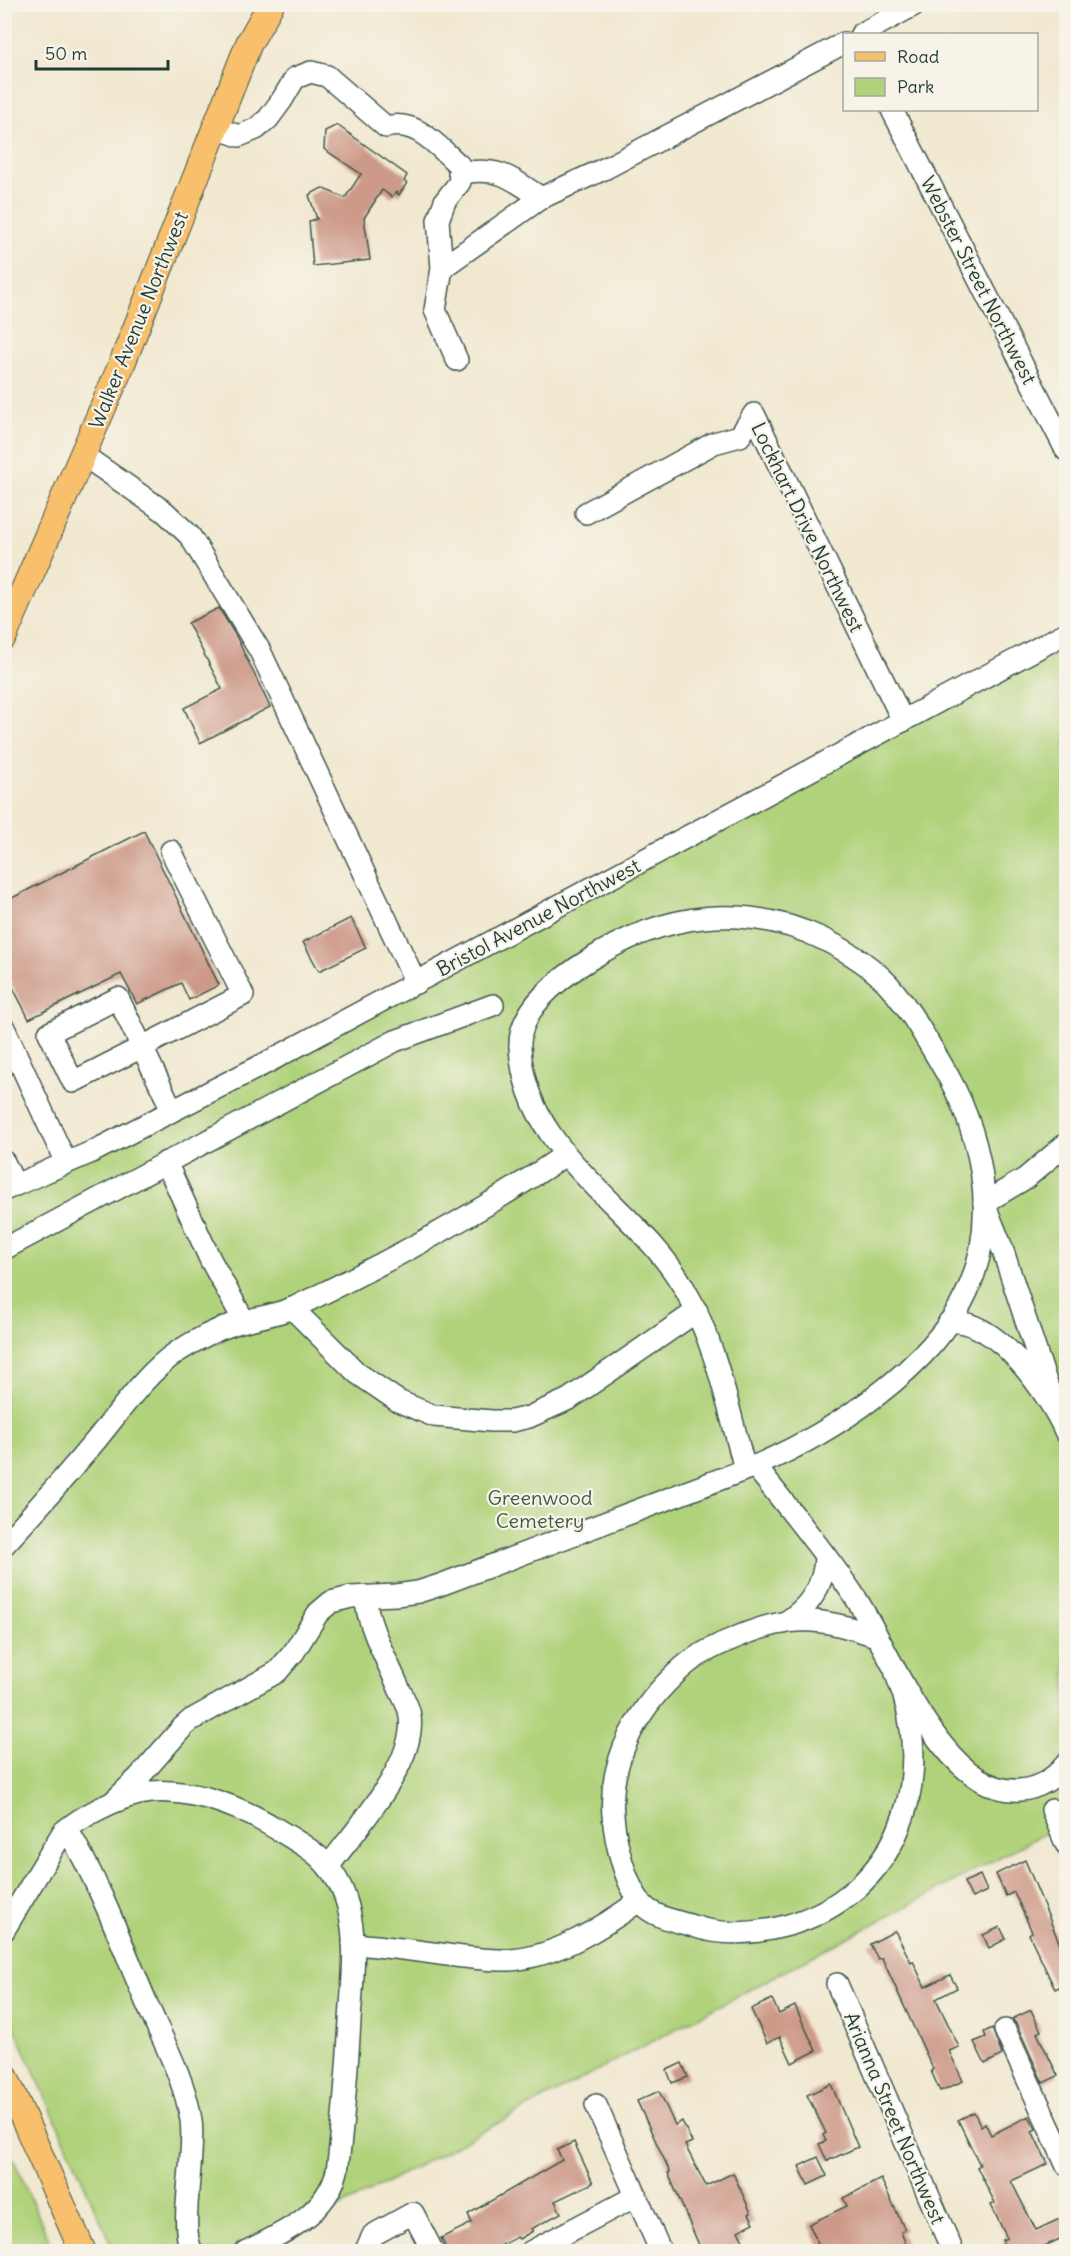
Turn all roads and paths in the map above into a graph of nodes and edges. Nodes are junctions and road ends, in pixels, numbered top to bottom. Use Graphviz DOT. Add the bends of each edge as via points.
graph roads {
  1 [pos="271,4"];
  2 [pos="916,4"];
  3 [pos="863,33"];
  4 [pos="843,44"];
  5 [pos="893,111"];
  6 [pos="216,128"];
  7 [pos="459,173"];
  8 [pos="541,198"];
  9 [pos="442,268"];
  10 [pos="457,360"];
  11 [pos="1066,450"];
  12 [pos="83,455"];
  13 [pos="586,513"];
  14 [pos="1066,633"];
  15 [pos="4,636"];
  16 [pos="903,721"];
  17 [pos="171,851"];
  18 [pos="416,983"];
  19 [pos="493,1005"];
  20 [pos="4,1028"];
  21 [pos="10,1049"];
  22 [pos="172,1110"];
  23 [pos="1066,1144"];
  24 [pos="565,1155"];
  25 [pos="4,1162"];
  26 [pos="166,1162"];
  27 [pos="66,1163"];
  28 [pos="10,1187"];
  29 [pos="984,1203"];
  30 [pos="4,1249"];
  31 [pos="292,1308"];
  32 [pos="697,1311"];
  33 [pos="244,1321"];
  34 [pos="949,1322"];
  35 [pos="1055,1409"];
  36 [pos="1066,1433"];
  37 [pos="750,1468"];
  38 [pos="4,1545"];
  39 [pos="825,1556"];
  40 [pos="365,1596"];
  41 [pos="784,1623"];
  42 [pos="876,1636"];
  43 [pos="896,1674"];
  44 [pos="1066,1764"];
  45 [pos="114,1801"];
  46 [pos="1052,1810"];
  47 [pos="67,1829"];
  48 [pos="1066,1844"];
  49 [pos="328,1867"];
  50 [pos="639,1901"];
  51 [pos="4,1930"];
  52 [pos="353,1944"];
  53 [pos="837,1984"];
  54 [pos="1005,2030"];
  55 [pos="4,2074"];
  56 [pos="596,2105"];
  57 [pos="1066,2164"];
  58 [pos="636,2196"];
  59 [pos="83,2252"];
  60 [pos="192,2252"];
  61 [pos="245,2252"];
  62 [pos="365,2252"];
  63 [pos="433,2252"];
  64 [pos="530,2252"];
  65 [pos="661,2252"];
  66 [pos="953,2252"];
  1 -- 6 [label="main road, Walker Avenue Northwest" via="249,43"];
  2 -- 3 [label="street"];
  4 -- 8 [label="street"];
  5 -- 11 [label="street, Webster Street Northwest"];
  6 -- 7 [label="street" via="238,136 256,129 268,119 295,78 311,72 327,76 386,127 417,128 459,165"];
  6 -- 12 [label="main road, Walker Avenue Northwest"];
  7 -- 8 [label="street" via="496,171"];
  7 -- 9 [label="street" via="460,182 445,201 438,220"];
  8 -- 9 [label="street"];
  9 -- 10 [label="street" via="435,310"];
  12 -- 15 [label="main road, Walker Avenue Northwest"];
  12 -- 18 [label="street" via="165,512 190,536 260,651"];
  13 -- 16 [label="street, Lockhart Drive Northwest" via="714,443 740,436 754,414"];
  14 -- 16 [label="street, Bristol Avenue Northwest"];
  16 -- 18 [label="street, Bristol Avenue Northwest"];
  17 -- 22 [label="street" via="243,995 142,1047"];
  18 -- 22 [label="street, Bristol Avenue Northwest"];
  19 -- 26 [label="street" via="395,1041"];
  20 -- 21 [label="street"];
  21 -- 27 [label="street"];
  22 -- 27 [label="street, Bristol Avenue Northwest"];
  23 -- 29 [label="street" via="1020,1182"];
  24 -- 29 [label="street" via="539,1116 522,1064 521,1033 533,1009 584,963 640,933 698,918 744,916 781,922 814,935 847,952 885,981 917,1023 962,1103 981,1170"];
  24 -- 31 [label="street" via="439,1232"];
  24 -- 32 [label="street" via="662,1255"];
  25 -- 28 [label="street"];
  26 -- 30 [label="street"];
  26 -- 33 [label="street" via="210,1259"];
  27 -- 28 [label="street, Bristol Avenue Northwest"];
  29 -- 34 [label="street" via="977,1262 966,1293"];
  29 -- 35 [label="street"];
  31 -- 32 [label="street" via="357,1373 398,1401 434,1416 492,1421 529,1417 560,1403"];
  31 -- 33 [label="street"];
  32 -- 37 [label="street"];
  33 -- 38 [label="street" via="166,1360"];
  34 -- 35 [label="street" via="972,1324 1002,1346 1034,1378"];
  34 -- 37 [label="street" via="910,1365 858,1409 825,1431"];
  35 -- 36 [label="street"];
  37 -- 39 [label="street"];
  37 -- 40 [label="street" via="440,1585 396,1595"];
  39 -- 41 [label="street" via="824,1570 813,1596 801,1612"];
  39 -- 42 [label="street"];
  40 -- 45 [label="street" via="341,1599 324,1607 277,1672 191,1720"];
  40 -- 49 [label="street" via="369,1618 408,1708 410,1734 394,1777"];
  41 -- 42 [label="street" via="811,1621"];
  41 -- 50 [label="street" via="733,1639 685,1665 660,1688 630,1732 616,1777 612,1808 622,1859"];
  42 -- 43 [label="street"];
  43 -- 44 [label="street" via="926,1724 984,1782 1004,1790 1026,1790 1045,1782"];
  43 -- 50 [label="street" via="910,1720 908,1797 898,1833 886,1856 851,1893 795,1924 737,1932 696,1927 649,1910"];
  45 -- 47 [label="street"];
  45 -- 49 [label="street" via="158,1790 221,1802 267,1822 306,1847"];
  46 -- 48 [label="street"];
  47 -- 51 [label="street"];
  47 -- 60 [label="street" via="87,1864 186,2099 193,2144 187,2224"];
  49 -- 52 [label="street" via="349,1908"];
  50 -- 52 [label="street" via="576,1939 511,1960"];
  52 -- 61 [label="street" via="349,2040 334,2181 320,2205 303,2220"];
  53 -- 66 [label="street, Arianna Street Northwest"];
  54 -- 57 [label="street"];
  55 -- 59 [label="main road"];
  56 -- 58 [label="street"];
  58 -- 64 [label="street"];
  58 -- 65 [label="street"];
  62 -- 63 [label="street" via="373,2235 413,2213"];
}
